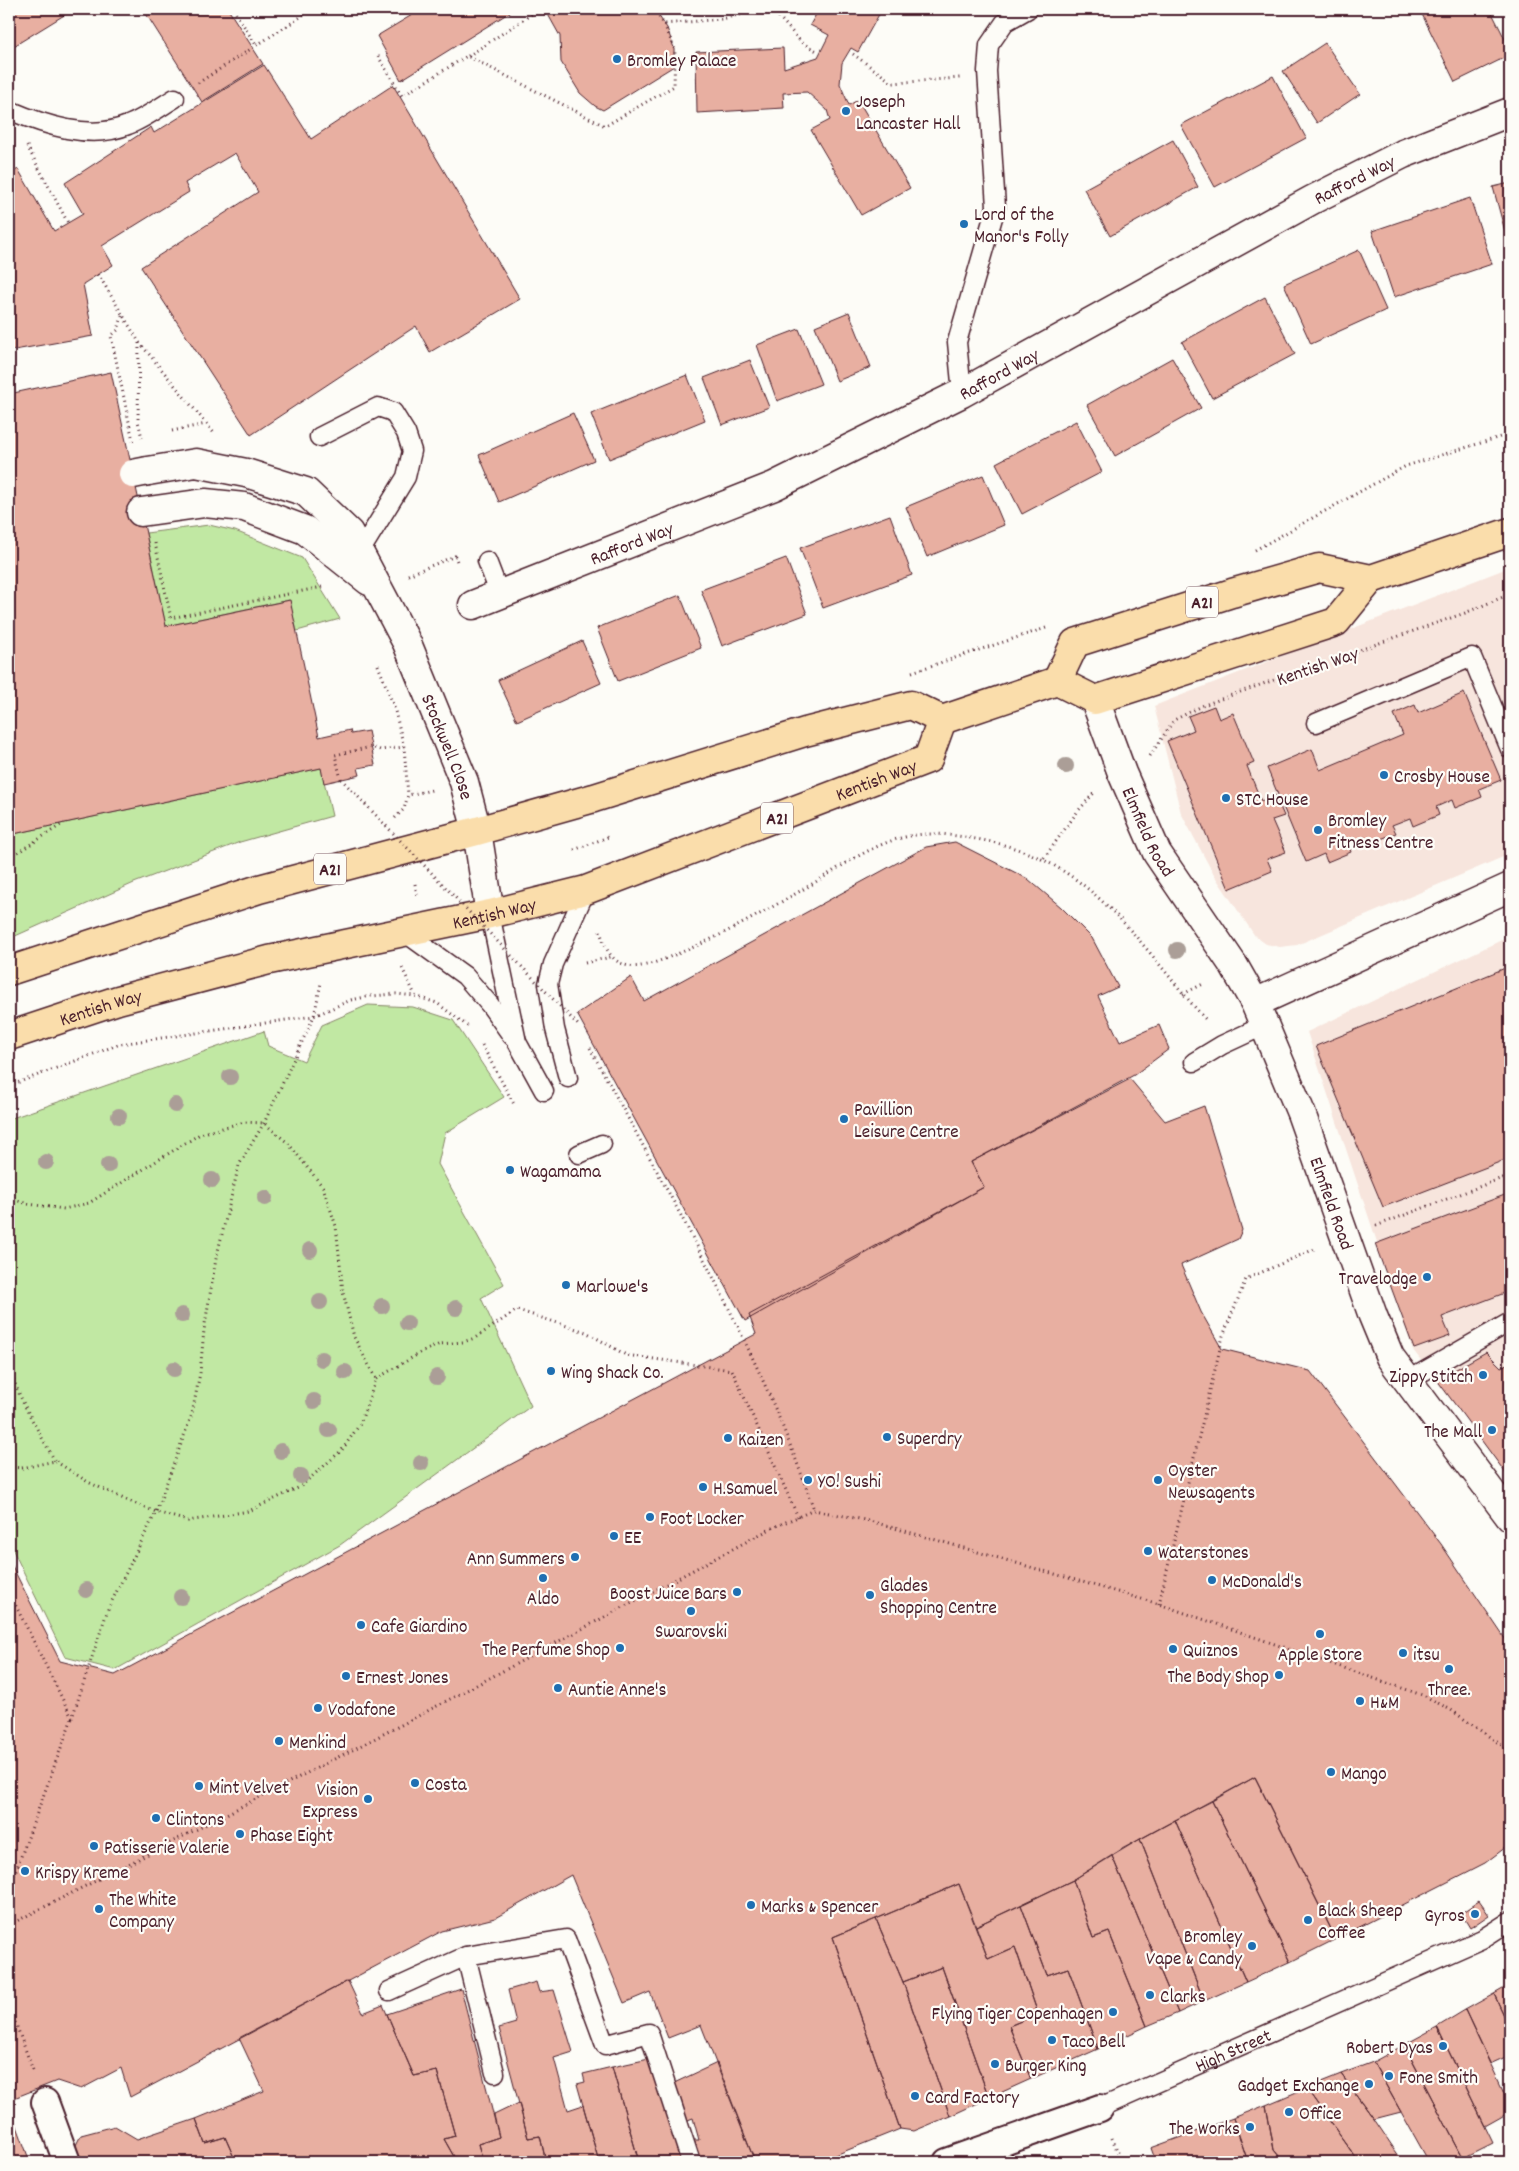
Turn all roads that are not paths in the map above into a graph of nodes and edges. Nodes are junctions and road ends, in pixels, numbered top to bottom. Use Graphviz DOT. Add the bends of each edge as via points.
graph roads {
  1 [pos="1028,9"];
  2 [pos="175,98"];
  3 [pos="1510,112"];
  4 [pos="15,113"];
  5 [pos="962,393"];
  6 [pos="319,437"];
  7 [pos="140,473"];
  8 [pos="141,512"];
  9 [pos="1510,532"];
  10 [pos="355,560"];
  11 [pos="487,561"];
  12 [pos="1371,579"];
  13 [pos="500,595"];
  14 [pos="473,605"];
  15 [pos="1057,681"];
  16 [pos="1095,700"];
  17 [pos="942,720"];
  18 [pos="1316,723"];
  19 [pos="1510,749"];
  20 [pos="477,831"];
  21 [pos="1510,887"];
  22 [pos="586,890"];
  23 [pos="490,914"];
  24 [pos="404,932"];
  25 [pos="9,971"];
  26 [pos="1260,1014"];
  27 [pos="9,1036"];
  28 [pos="517,1042"];
  29 [pos="1194,1062"];
  30 [pos="568,1078"];
  31 [pos="544,1091"];
  32 [pos="602,1144"];
  33 [pos="579,1154"];
  34 [pos="1510,1322"];
  35 [pos="1407,1381"];
  36 [pos="1510,1517"];
  37 [pos="1510,1921"];
  38 [pos="466,1956"];
  39 [pos="389,1991"];
  40 [pos="495,2072"];
  41 [pos="45,2102"];
  42 [pos="1100,2108"];
  43 [pos="67,2162"];
  44 [pos="691,2162"];
  45 [pos="947,2162"];
  1 -- 5 [label="lane" via="1005,22 989,45 987,71 996,207 957,342"];
  2 -- 4 [label="lane" via="128,125 106,131 88,132 54,126"];
  3 -- 5 [label="street, Rafford Way" via="1403,154 1320,196"];
  5 -- 13 [label="street, Rafford Way" via="774,486"];
  6 -- 10 [label="lane" via="378,407 393,412 412,451 406,477"];
  7 -- 10 [label="street, Stockwell Close" via="196,463 246,473 306,492 349,533"];
  8 -- 10 [label="street, Stockwell Close" via="205,503 244,507 305,530"];
  9 -- 12 [label="main road"];
  10 -- 20 [label="street, Stockwell Close" via="378,588 408,644 464,782"];
  11 -- 13 [label="lane"];
  12 -- 15 [label="main road, A21" via="1319,568 1084,640 1075,643"];
  12 -- 16 [label="main road, Kentish Way" via="1336,622"];
  13 -- 14 [label="street, Rafford Way"];
  15 -- 16 [label="main road"];
  15 -- 17 [label="main road"];
  16 -- 26 [label="street, Elmfield Road" via="1157,853 1234,966"];
  17 -- 20 [label="main road, A21" via="911,705 805,732"];
  17 -- 22 [label="main road, Kentish Way / A21" via="928,759"];
  18 -- 19 [label="lane" via="1472,657"];
  20 -- 23 [label="street, Stockwell Close"];
  20 -- 25 [label="main road, A21" via="259,889"];
  21 -- 26 [label="street"];
  22 -- 23 [label="main road, Kentish Way / A21"];
  22 -- 30 [label="lane" via="553,964 548,984 555,1029"];
  23 -- 24 [label="main road, Kentish Way / A21"];
  23 -- 28 [label="lane"];
  24 -- 27 [label="main road, Kentish Way / A21" via="329,946 179,983"];
  24 -- 28 [label="lane" via="465,976"];
  26 -- 29 [label="lane" via="1222,1045"];
  26 -- 35 [label="street, Elmfield Road" via="1301,1113 1373,1316 1390,1356"];
  28 -- 31 [label="lane"];
  32 -- 33 [label="lane"];
  34 -- 35 [label="lane"];
  35 -- 36 [label="street, Elmfield Road"];
  37 -- 42 [label="lane, High Street" via="1473,1943"];
  38 -- 39 [label="lane"];
  38 -- 40 [label="lane"];
  38 -- 44 [label="lane" via="566,1939 604,2045 649,2033"];
  41 -- 43 [label="street"];
  42 -- 45 [label="street, High Street"];
}
